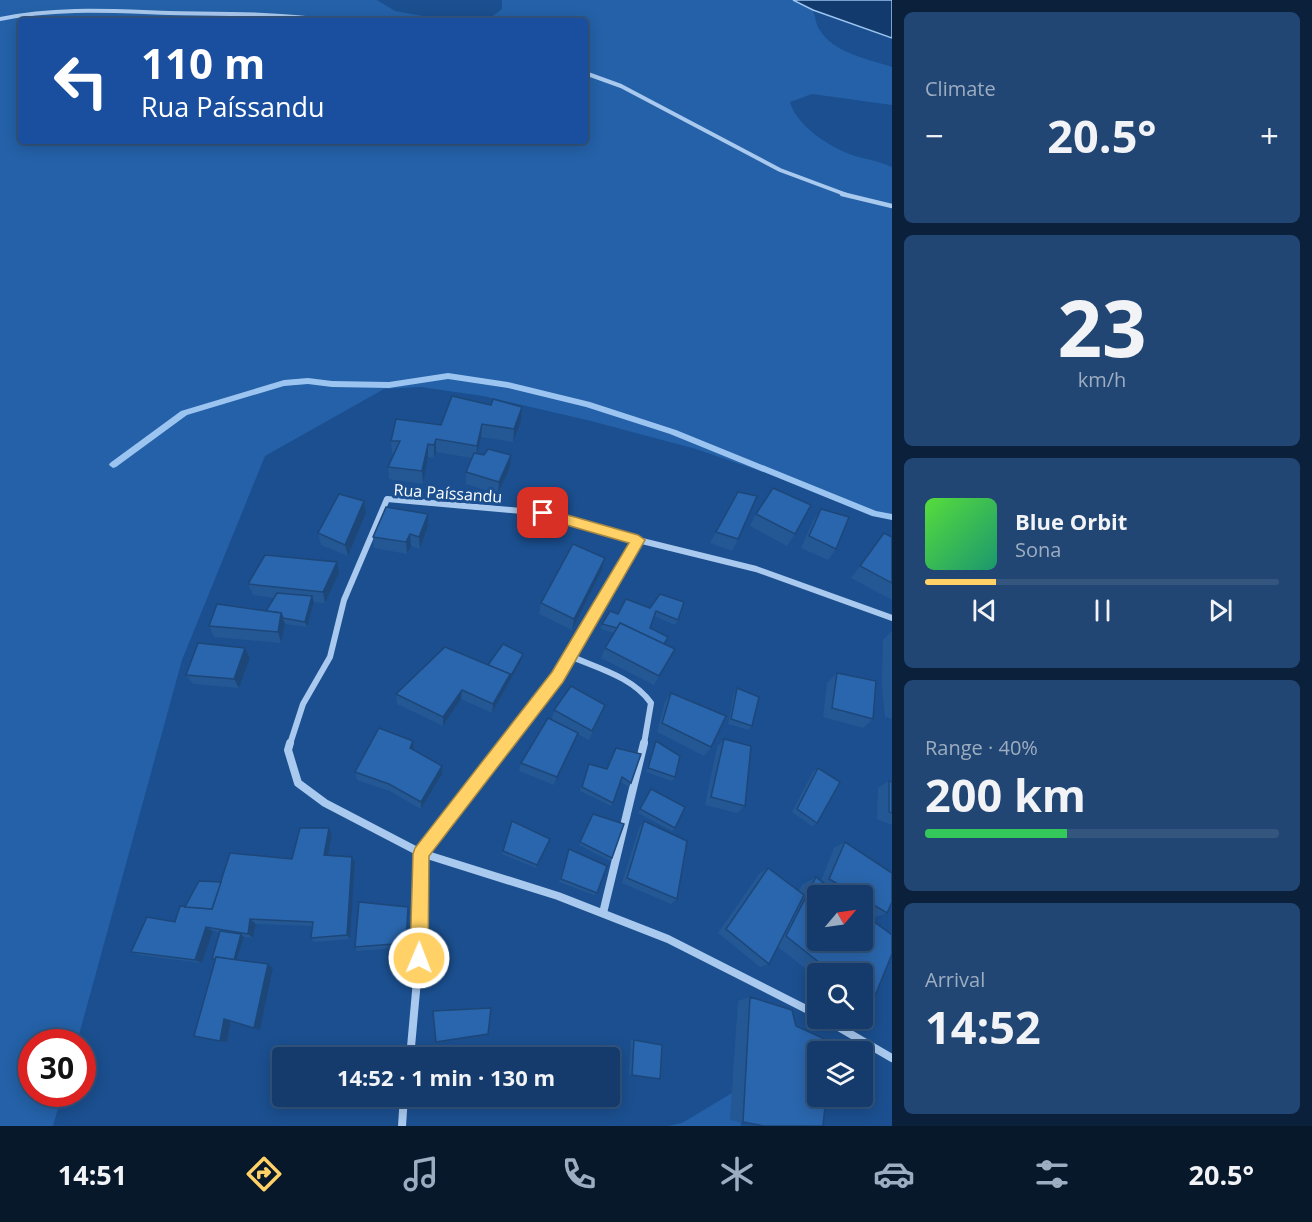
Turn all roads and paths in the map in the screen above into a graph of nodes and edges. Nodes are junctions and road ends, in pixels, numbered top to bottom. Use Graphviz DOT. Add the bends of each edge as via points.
graph roads {
  1 [pos="309,18"];
  2 [pos="0,19"];
  3 [pos="588,74"];
  4 [pos="892,206"];
  5 [pos="638,540"];
  6 [pos="892,618"];
  7 [pos="570,656"];
  8 [pos="421,854"];
  9 [pos="603,913"];
  10 [pos="807,1009"];
  11 [pos="842,1029"];
  12 [pos="411,1047"];
  13 [pos="892,1058"];
  14 [pos="403,1107"];
  15 [pos="402,1126"];
  1 -- 2 [label="street" via="91,9 47,10"];
  3 -- 4 [label="street" via="628,88 787,175 858,200"];
  5 -- 6 [label="street, Rua Paíssandu" via="756,569"];
  5 -- 7 [label="street"];
  5 -- 8 [label="street, Rua Paíssandu" via="543,513 387,499 344,600 330,657 303,704 288,750 298,783 325,803"];
  7 -- 8 [label="street" via="558,677"];
  7 -- 9 [label="street" via="637,687 648,695 651,703 644,757"];
  8 -- 9 [label="street"];
  8 -- 12 [label="street" via="419,958"];
  9 -- 10 [label="street" via="669,939"];
  11 -- 13 [label="street"];
  14 -- 15 [label="street"];
}
